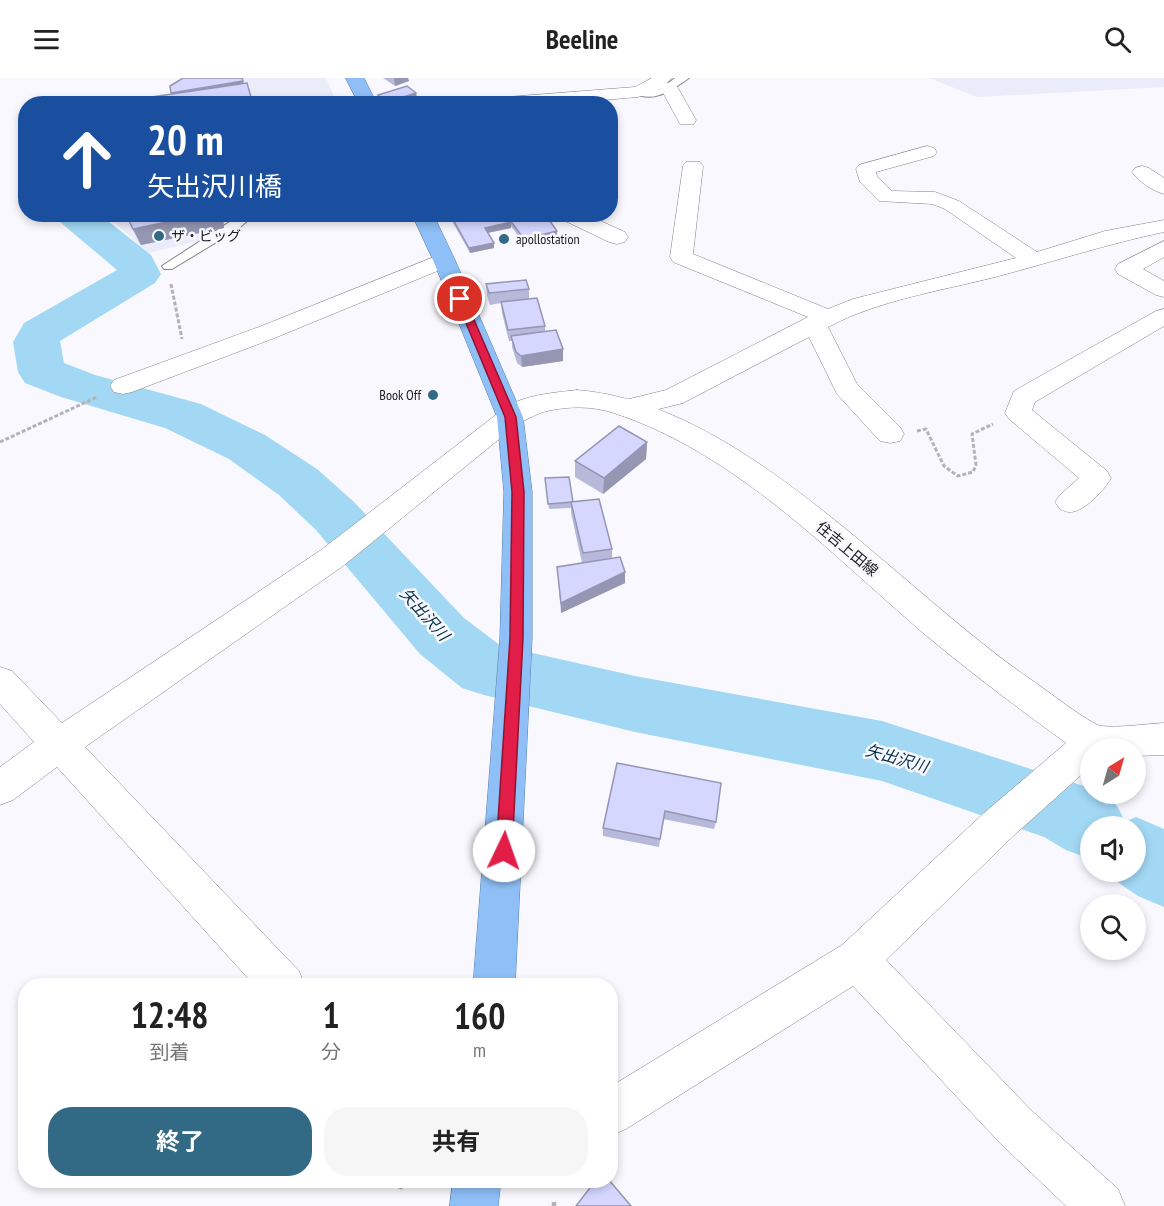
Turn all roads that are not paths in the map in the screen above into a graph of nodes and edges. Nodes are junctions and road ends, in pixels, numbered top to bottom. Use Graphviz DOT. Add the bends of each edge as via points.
graph roads {
  1 [pos="354,78"];
  2 [pos="672,81"];
  3 [pos="628,87"];
  4 [pos="364,96"];
  5 [pos="550,96"];
  6 [pos="687,120"];
  7 [pos="927,152"];
  8 [pos="693,166"];
  9 [pos="1142,172"];
  10 [pos="1164,189"];
  11 [pos="240,222"];
  12 [pos="426,222"];
  13 [pos="584,222"];
  14 [pos="1164,226"];
  15 [pos="618,237"];
  16 [pos="1164,248"];
  17 [pos="444,260"];
  18 [pos="1034,260"];
  19 [pos="168,266"];
  20 [pos="1164,290"];
  21 [pos="1164,316"];
  22 [pos="821,320"];
  23 [pos="123,386"];
  24 [pos="626,408"];
  25 [pos="510,417"];
  26 [pos="890,434"];
  27 [pos="1070,501"];
  28 [pos="0,681"];
  29 [pos="1088,738"];
  30 [pos="1164,739"];
  31 [pos="1146,740"];
  32 [pos="58,745"];
  33 [pos="1080,754"];
  34 [pos="0,788"];
  35 [pos="857,960"];
  36 [pos="276,978"];
  37 [pos="495,978"];
  38 [pos="618,1108"];
  39 [pos="1101,1206"];
  1 -- 4 [label="highway"];
  2 -- 3 [label="street"];
  2 -- 6 [label="street"];
  3 -- 5 [label="street"];
  7 -- 18 [label="street" via="866,169 867,178 886,197 935,198 952,206"];
  8 -- 22 [label="street" via="681,257"];
  9 -- 10 [label="street"];
  11 -- 19 [label="lane"];
  12 -- 17 [label="highway"];
  13 -- 15 [label="street"];
  14 -- 18 [label="street" via="1113,236"];
  16 -- 20 [label="street" via="1126,269"];
  17 -- 23 [label="street"];
  17 -- 25 [label="highway"];
  18 -- 22 [label="street" via="861,304"];
  21 -- 27 [label="street" via="1023,398 1018,412 1097,478"];
  22 -- 24 [label="street" via="675,397"];
  22 -- 26 [label="street" via="846,388"];
  24 -- 25 [label="street, 住吉上田線" via="577,399 540,403"];
  24 -- 29 [label="street, 住吉上田線" via="680,430 745,468 846,546 1007,682"];
  25 -- 32 [label="street, 住吉上田線" via="332,558"];
  25 -- 37 [label="highway" via="518,492 516,638"];
  28 -- 32 [label="street"];
  30 -- 31 [label="street"];
  32 -- 34 [label="street, 住吉上田線"];
  32 -- 36 [label="street"];
  33 -- 35 [label="street" via="997,826"];
  35 -- 38 [label="street"];
  35 -- 39 [label="street" via="1016,1127"];
}
